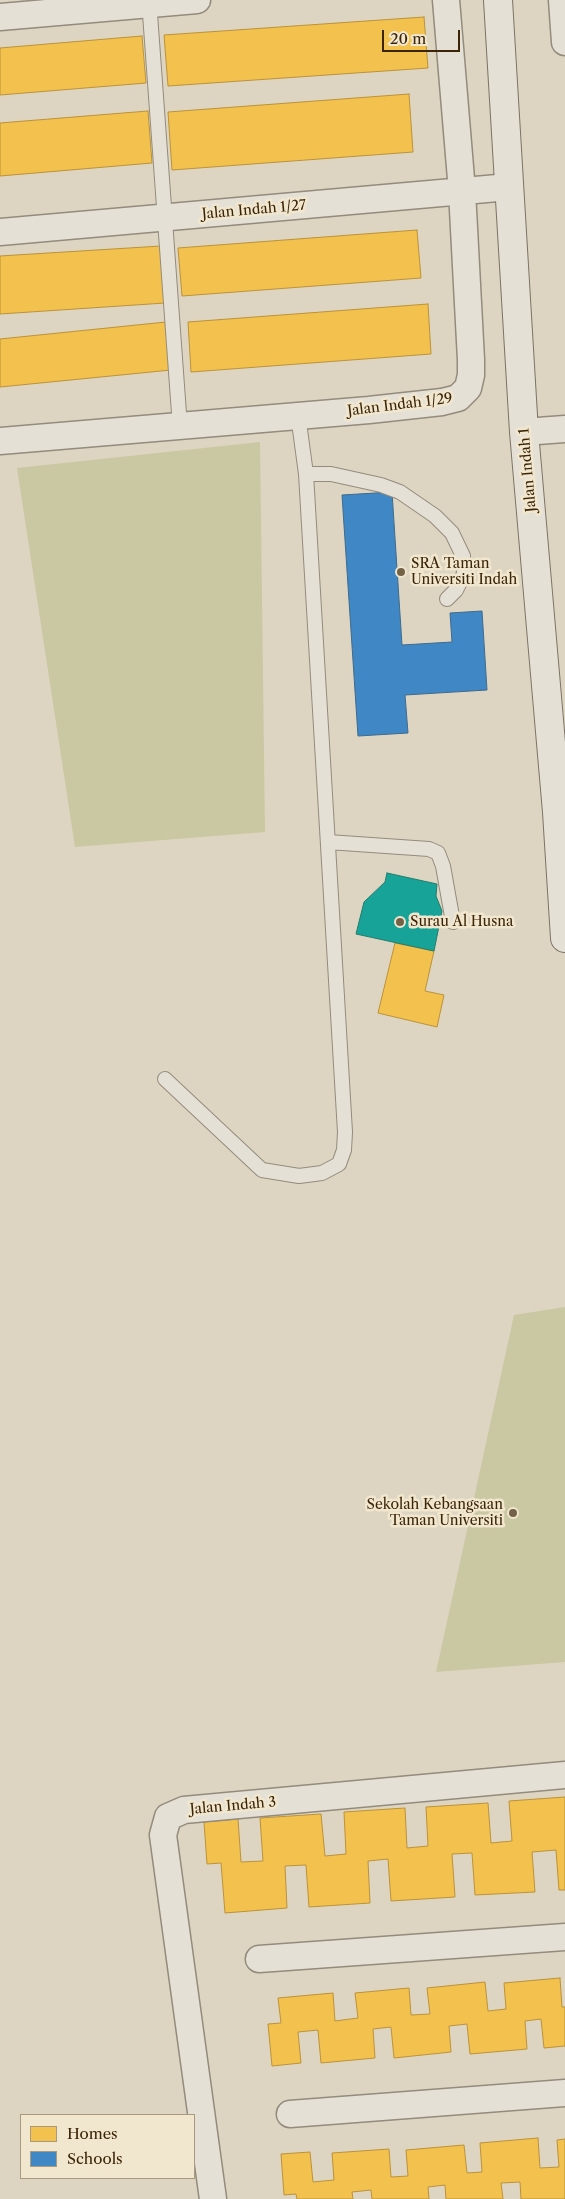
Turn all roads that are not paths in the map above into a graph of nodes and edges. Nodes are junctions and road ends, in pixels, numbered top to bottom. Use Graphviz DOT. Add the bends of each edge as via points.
graph roads {
  1 [pos="197,0"];
  2 [pos="446,0"];
  3 [pos="498,0"];
  4 [pos="562,0"];
  5 [pos="149,2"];
  6 [pos="0,17"];
  7 [pos="565,42"];
  8 [pos="509,187"];
  9 [pos="462,192"];
  10 [pos="165,218"];
  11 [pos="0,232"];
  12 [pos="298,415"];
  13 [pos="180,427"];
  14 [pos="565,429"];
  15 [pos="524,432"];
  16 [pos="0,441"];
  17 [pos="306,474"];
  18 [pos="447,599"];
  19 [pos="561,811"];
  20 [pos="328,842"];
  21 [pos="453,922"];
  22 [pos="565,938"];
  23 [pos="165,1079"];
  24 [pos="565,1775"];
  25 [pos="565,1937"];
  26 [pos="258,1959"];
  27 [pos="565,2093"];
  28 [pos="290,2114"];
  29 [pos="213,2199"];
  1 -- 5 [label="street"];
  2 -- 9 [label="street, Jalan Indah 1/29"];
  3 -- 8 [label="street, Jalan Indah 1"];
  4 -- 7 [label="street"];
  5 -- 6 [label="street"];
  5 -- 10 [label="lane"];
  8 -- 9 [label="street, Jalan Indah 1/27"];
  8 -- 15 [label="street, Jalan Indah 1"];
  9 -- 10 [label="street, Jalan Indah 1/27"];
  9 -- 12 [label="street, Jalan Indah 1/29" via="472,375 468,388 458,398 442,402"];
  10 -- 11 [label="street, Jalan Indah 1/27"];
  10 -- 13 [label="lane"];
  12 -- 13 [label="street, Jalan Indah 1/29"];
  12 -- 17 [label="lane"];
  13 -- 16 [label="street, Jalan Indah 1/29"];
  14 -- 15 [label="street"];
  15 -- 19 [label="street, Jalan Indah 1"];
  17 -- 18 [label="lane" via="331,474 381,485 400,492 434,516 452,532 463,556 464,574"];
  17 -- 20 [label="lane"];
  19 -- 22 [label="street, Jalan Indah 1"];
  20 -- 21 [label="lane" via="429,849 438,854"];
  20 -- 23 [label="lane" via="345,1132 339,1164 322,1173 299,1176 262,1170"];
  24 -- 29 [label="street, Jalan Indah 3" via="184,1810 168,1817 163,1835"];
  25 -- 26 [label="street"];
  27 -- 28 [label="street"];
}
